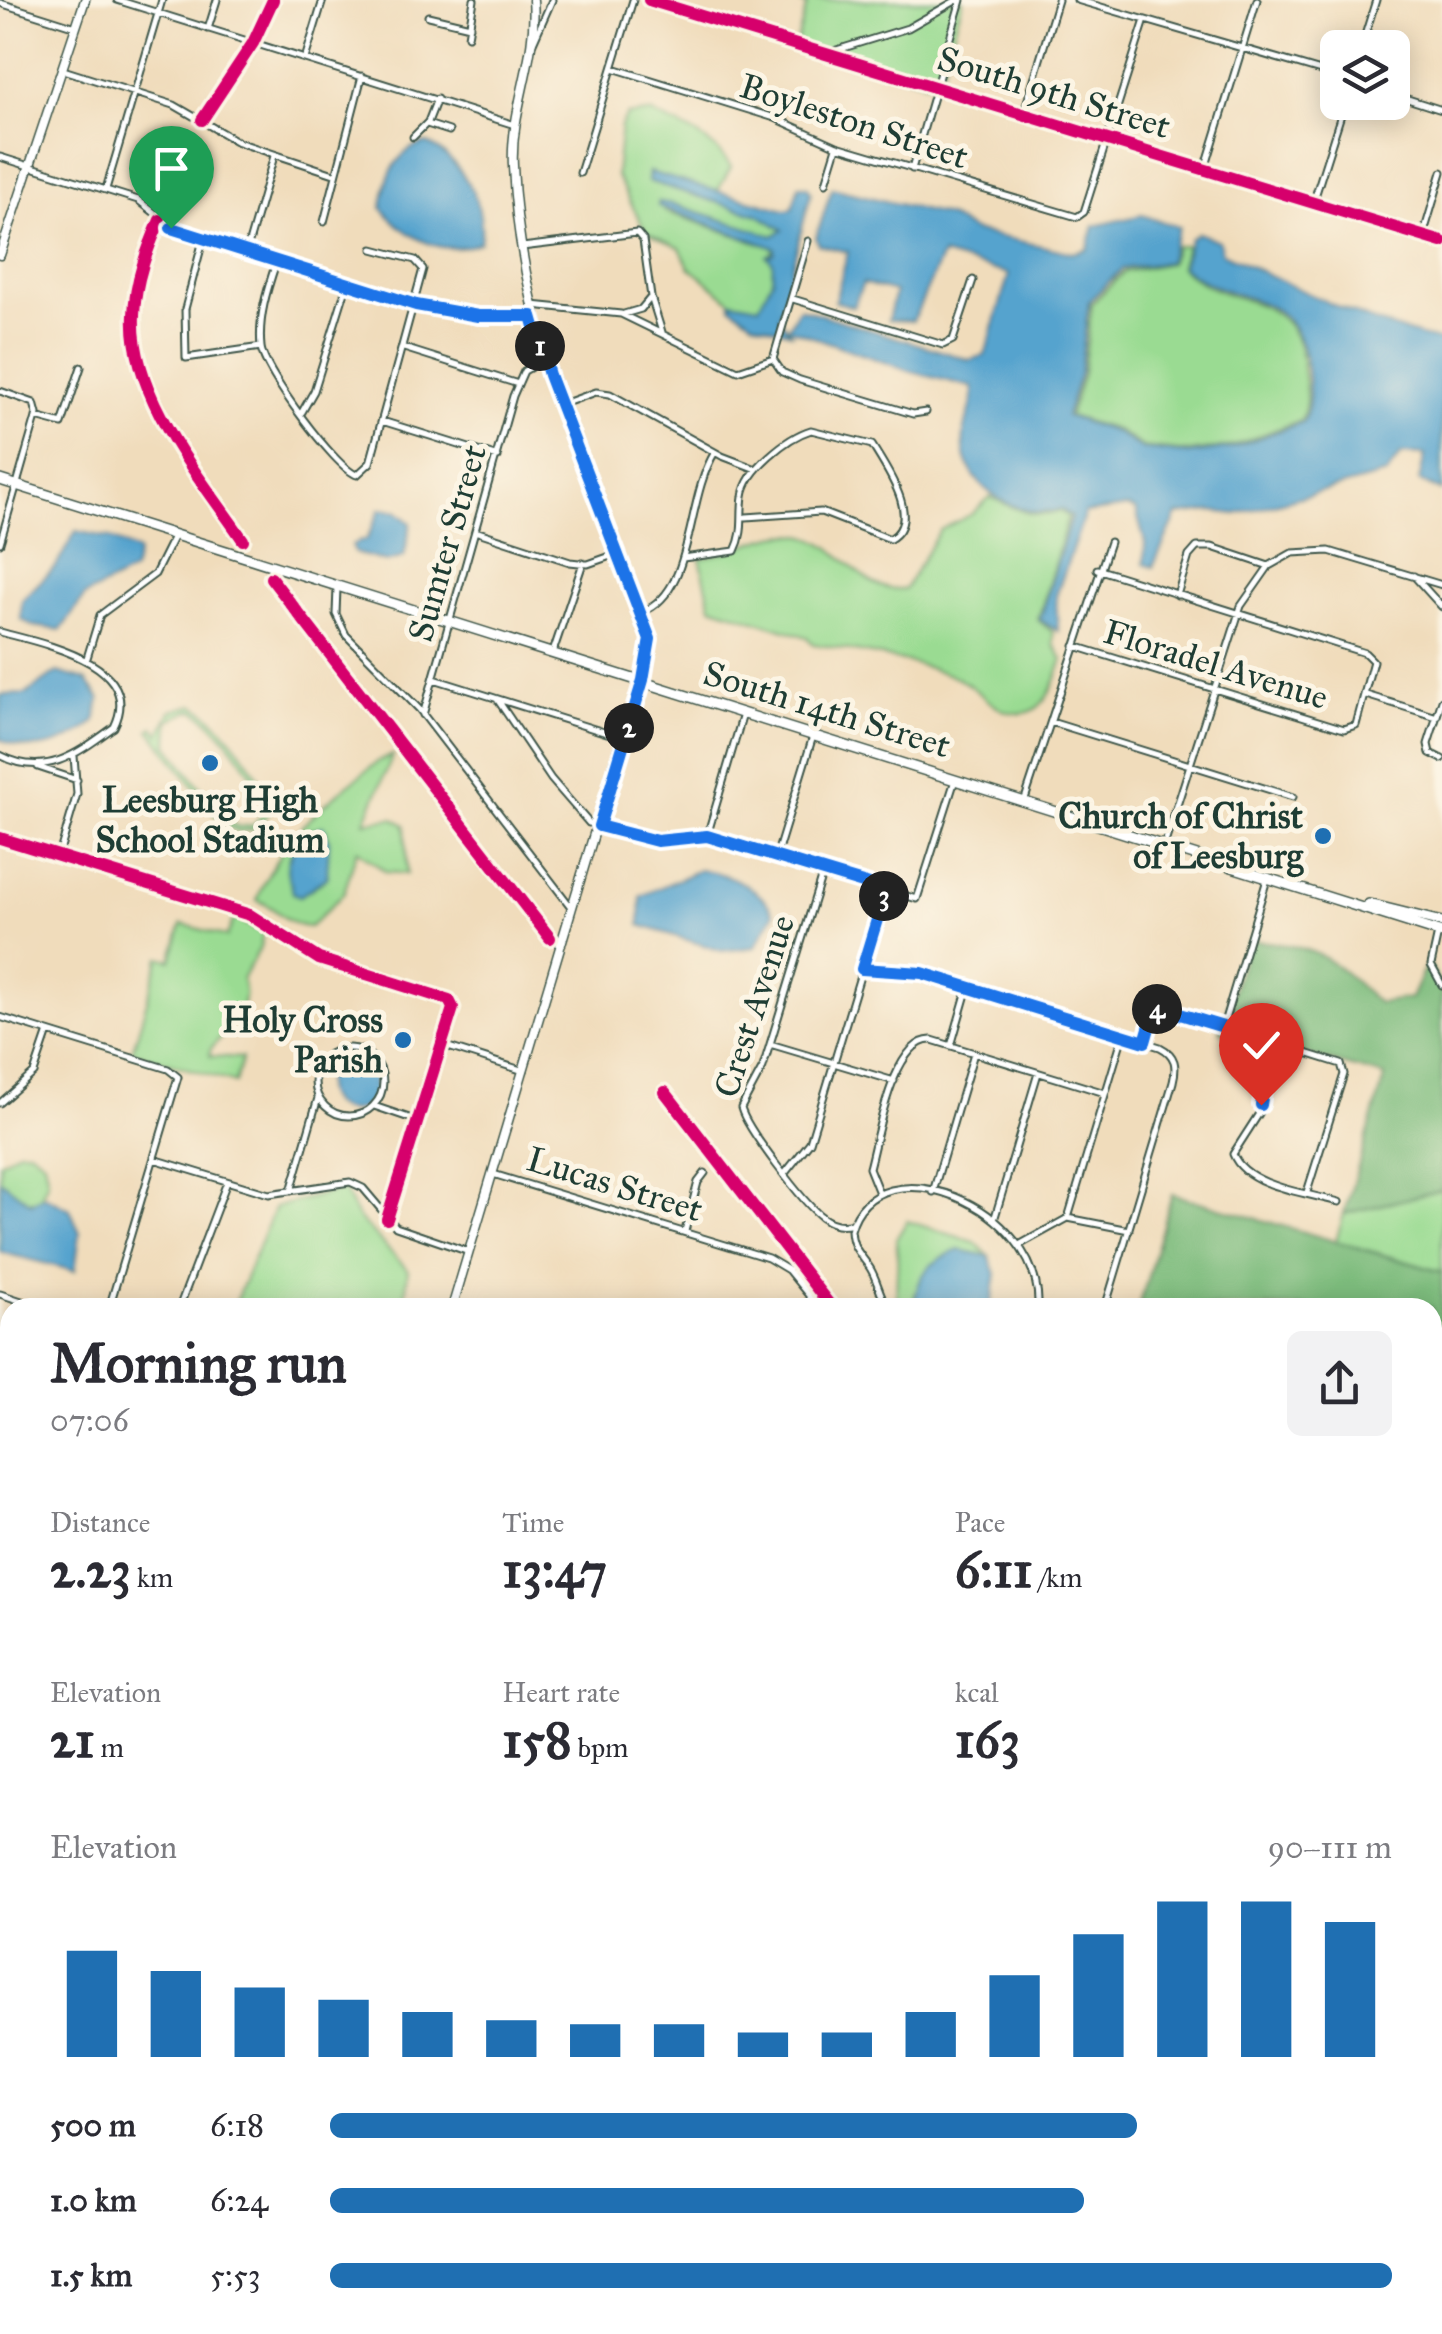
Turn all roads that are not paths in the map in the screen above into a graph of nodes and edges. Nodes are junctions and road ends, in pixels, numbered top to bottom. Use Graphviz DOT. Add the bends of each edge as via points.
graph roads {
  1 [pos="85,0"];
  2 [pos="117,0"];
  3 [pos="162,0"];
  4 [pos="217,0"];
  5 [pos="322,0"];
  6 [pos="474,0"];
  7 [pos="533,0"];
  8 [pos="552,0"];
  9 [pos="633,0"];
  10 [pos="649,0"];
  11 [pos="959,0"];
  12 [pos="1058,0"];
  13 [pos="1077,0"];
  14 [pos="1104,0"];
  15 [pos="1257,0"];
  16 [pos="1376,0"];
  17 [pos="0,3"];
  18 [pos="1094,5"];
  19 [pos="158,13"];
  20 [pos="428,16"];
  21 [pos="1144,20"];
  22 [pos="76,26"];
  23 [pos="470,26"];
  24 [pos="208,29"];
  25 [pos="1367,30"];
  26 [pos="468,36"];
  27 [pos="532,46"];
  28 [pos="1242,48"];
  29 [pos="825,53"];
  30 [pos="305,59"];
  31 [pos="613,68"];
  32 [pos="62,70"];
  33 [pos="1320,71"];
  34 [pos="362,76"];
  35 [pos="938,88"];
  36 [pos="134,93"];
  37 [pos="437,99"];
  38 [pos="1410,100"];
  39 [pos="1442,110"];
  40 [pos="1023,114"];
  41 [pos="1338,120"];
  42 [pos="427,124"];
  43 [pos="515,125"];
  44 [pos="450,130"];
  45 [pos="413,137"];
  46 [pos="1108,140"];
  47 [pos="837,146"];
  48 [pos="274,156"];
  49 [pos="0,157"];
  50 [pos="30,166"];
  51 [pos="912,169"];
  52 [pos="1205,170"];
  53 [pos="580,172"];
  54 [pos="1442,172"];
  55 [pos="334,174"];
  56 [pos="826,183"];
  57 [pos="106,190"];
  58 [pos="1313,203"];
  59 [pos="324,222"];
  60 [pos="1423,237"];
  61 [pos="203,240"];
  62 [pos="808,242"];
  63 [pos="1442,242"];
  64 [pos="522,246"];
  65 [pos="372,250"];
  66 [pos="246,253"];
  67 [pos="0,255"];
  68 [pos="276,263"];
  69 [pos="973,280"];
  70 [pos="346,285"];
  71 [pos="652,297"];
  72 [pos="793,299"];
  73 [pos="530,304"];
  74 [pos="416,305"];
  75 [pos="621,314"];
  76 [pos="532,316"];
  77 [pos="662,333"];
  78 [pos="261,346"];
  79 [pos="404,348"];
  80 [pos="773,359"];
  81 [pos="544,360"];
  82 [pos="80,367"];
  83 [pos="518,384"];
  84 [pos="0,391"];
  85 [pos="561,405"];
  86 [pos="302,412"];
  87 [pos="926,412"];
  88 [pos="36,417"];
  89 [pos="382,421"];
  90 [pos="715,452"];
  91 [pos="498,457"];
  92 [pos="758,470"];
  93 [pos="0,480"];
  94 [pos="18,485"];
  95 [pos="746,517"];
  96 [pos="477,532"];
  97 [pos="174,535"];
  98 [pos="1110,542"];
  99 [pos="0,544"];
  100 [pos="619,553"];
  101 [pos="683,558"];
  102 [pos="582,563"];
  103 [pos="1270,566"];
  104 [pos="1097,569"];
  105 [pos="1413,576"];
  106 [pos="1442,584"];
  107 [pos="338,586"];
  108 [pos="1177,595"];
  109 [pos="1442,607"];
  110 [pos="642,612"];
  111 [pos="1238,614"];
  112 [pos="450,621"];
  113 [pos="0,632"];
  114 [pos="1075,646"];
  115 [pos="553,652"];
  116 [pos="87,658"];
  117 [pos="434,679"];
  118 [pos="643,680"];
  119 [pos="1215,690"];
  120 [pos="1366,696"];
  121 [pos="497,700"];
  122 [pos="1442,700"];
  123 [pos="744,711"];
  124 [pos="423,715"];
  125 [pos="1437,717"];
  126 [pos="1051,722"];
  127 [pos="814,733"];
  128 [pos="626,739"];
  129 [pos="0,756"];
  130 [pos="74,756"];
  131 [pos="1442,760"];
  132 [pos="35,766"];
  133 [pos="1191,766"];
  134 [pos="956,778"];
  135 [pos="78,780"];
  136 [pos="1294,797"];
  137 [pos="1025,799"];
  138 [pos="599,826"];
  139 [pos="707,836"];
  140 [pos="0,838"];
  141 [pos="1165,844"];
  142 [pos="59,856"];
  143 [pos="776,857"];
  144 [pos="823,871"];
  145 [pos="1268,875"];
  146 [pos="886,890"];
  147 [pos="574,909"];
  148 [pos="1441,926"];
  149 [pos="862,969"];
  150 [pos="1442,985"];
  151 [pos="968,987"];
  152 [pos="0,1017"];
  153 [pos="1224,1026"];
  154 [pos="48,1032"];
  155 [pos="1123,1035"];
  156 [pos="1270,1041"];
  157 [pos="1145,1042"];
  158 [pos="770,1044"];
  159 [pos="442,1045"];
  160 [pos="951,1046"];
  161 [pos="974,1053"];
  162 [pos="834,1063"];
  163 [pos="524,1072"];
  164 [pos="1038,1072"];
  165 [pos="894,1081"];
  166 [pos="1105,1093"];
  167 [pos="318,1097"];
  168 [pos="0,1103"];
  169 [pos="374,1106"];
  170 [pos="418,1121"];
  171 [pos="154,1159"];
  172 [pos="785,1172"];
  173 [pos="705,1173"];
  174 [pos="493,1174"];
  175 [pos="227,1182"];
  176 [pos="290,1191"];
  177 [pos="933,1192"];
  178 [pos="1307,1192"];
  179 [pos="880,1193"];
  180 [pos="1339,1202"];
  181 [pos="995,1217"];
  182 [pos="1068,1218"];
  183 [pos="387,1219"];
  184 [pos="852,1223"];
  185 [pos="1129,1230"];
  186 [pos="684,1231"];
  187 [pos="1021,1244"];
  188 [pos="469,1252"];
  189 [pos="810,1296"];
  190 [pos="112,1298"];
  191 [pos="182,1298"];
  192 [pos="455,1298"];
  193 [pos="882,1298"];
  194 [pos="1037,1298"];
  195 [pos="1108,1298"];
  1 -- 22 [label="main road"];
  2 -- 19 [label="street"];
  3 -- 19 [label="street"];
  4 -- 24 [label="street"];
  5 -- 30 [label="street"];
  6 -- 23 [label="street"];
  7 -- 27 [label="main road"];
  8 -- 27 [label="street"];
  9 -- 31 [label="street"];
  10 -- 29 [label="street, South 9th Street"];
  11 -- 29 [label="street" via="908,28"];
  11 -- 35 [label="street"];
  12 -- 40 [label="street"];
  13 -- 18 [label="street"];
  14 -- 18 [label="street"];
  15 -- 28 [label="street"];
  16 -- 25 [label="street"];
  17 -- 22 [label="street"];
  18 -- 21 [label="street"];
  19 -- 24 [label="street"];
  19 -- 36 [label="street"];
  20 -- 23 [label="street"];
  21 -- 28 [label="street"];
  21 -- 46 [label="street"];
  22 -- 32 [label="main road"];
  23 -- 26 [label="street"];
  24 -- 30 [label="street"];
  27 -- 43 [label="main road"];
  28 -- 33 [label="street"];
  28 -- 52 [label="street"];
  29 -- 35 [label="street, South 9th Street"];
  30 -- 34 [label="street"];
  31 -- 47 [label="street, Boyleston Street" via="775,118"];
  31 -- 53 [label="street"];
  32 -- 36 [label="street"];
  32 -- 50 [label="main road"];
  34 -- 37 [label="street"];
  34 -- 55 [label="street"];
  35 -- 40 [label="street, South 9th Street"];
  35 -- 51 [label="street"];
  36 -- 48 [label="street" via="184,110"];
  36 -- 57 [label="street"];
  37 -- 42 [label="street"];
  37 -- 43 [label="street"];
  38 -- 39 [label="street"];
  40 -- 46 [label="street, South 9th Street"];
  41 -- 58 [label="street"];
  42 -- 44 [label="street"];
  42 -- 45 [label="street"];
  43 -- 64 [label="main road"];
  46 -- 51 [label="street, Boyleston Street" via="1079,216"];
  46 -- 52 [label="street, South 9th Street"];
  47 -- 51 [label="street, Boyleston Street"];
  47 -- 56 [label="street"];
  48 -- 55 [label="street"];
  48 -- 66 [label="street"];
  49 -- 50 [label="street"];
  50 -- 57 [label="street"];
  50 -- 67 [label="main road"];
  52 -- 58 [label="street, South 9th Street"];
  54 -- 60 [label="street"];
  55 -- 59 [label="street"];
  57 -- 61 [label="street" via="144,203 171,228"];
  58 -- 60 [label="street, South 9th Street"];
  60 -- 63 [label="street, South 9th Street"];
  61 -- 66 [label="street"];
  61 -- 78 [label="street" via="185,309 186,358"];
  62 -- 72 [label="street"];
  64 -- 71 [label="street" via="633,232 643,240"];
  64 -- 73 [label="main road"];
  65 -- 74 [label="street" via="422,265"];
  66 -- 68 [label="street"];
  68 -- 70 [label="street"];
  68 -- 78 [label="street"];
  69 -- 72 [label="street" via="953,340 943,346"];
  70 -- 74 [label="street"];
  70 -- 86 [label="street"];
  71 -- 75 [label="street" via="637,312"];
  71 -- 77 [label="street"];
  72 -- 80 [label="street"];
  73 -- 75 [label="street"];
  73 -- 76 [label="main road"];
  74 -- 76 [label="street" via="478,316"];
  74 -- 79 [label="street"];
  75 -- 77 [label="street"];
  76 -- 81 [label="main road"];
  77 -- 80 [label="street" via="738,370"];
  78 -- 86 [label="street" via="273,376"];
  79 -- 83 [label="street"];
  79 -- 89 [label="street"];
  80 -- 87 [label="street" via="800,380 912,414"];
  81 -- 83 [label="street" via="526,368"];
  81 -- 85 [label="main road"];
  82 -- 88 [label="street" via="62,424"];
  83 -- 91 [label="street, Sumter Street"];
  84 -- 88 [label="street" via="34,403"];
  85 -- 90 [label="street" via="596,392 610,394"];
  85 -- 100 [label="main road"];
  86 -- 89 [label="street" via="348,472 360,474"];
  88 -- 94 [label="street"];
  89 -- 91 [label="street"];
  90 -- 92 [label="street"];
  90 -- 101 [label="street" via="698,485"];
  91 -- 96 [label="street, Sumter Street"];
  92 -- 95 [label="street" via="742,497"];
  92 -- 95 [label="street" via="811,430 870,444 904,518 890,539 821,512"];
  93 -- 94 [label="highway, South 14th Street"];
  94 -- 97 [label="highway, South 14th Street"];
  94 -- 99 [label="street"];
  95 -- 101 [label="street" via="732,553"];
  96 -- 102 [label="street"];
  96 -- 112 [label="street, Sumter Street"];
  97 -- 107 [label="highway, South 14th Street"];
  97 -- 116 [label="street" via="155,574 100,616"];
  98 -- 104 [label="street"];
  100 -- 102 [label="street"];
  100 -- 110 [label="main road"];
  101 -- 110 [label="street" via="664,600"];
  102 -- 115 [label="street"];
  103 -- 105 [label="street" via="1292,554 1320,551"];
  103 -- 108 [label="street" via="1197,548"];
  103 -- 111 [label="street"];
  104 -- 108 [label="street"];
  104 -- 114 [label="street"];
  105 -- 106 [label="street"];
  105 -- 109 [label="street"];
  107 -- 112 [label="highway, South 14th Street"];
  107 -- 124 [label="street" via="334,605 343,630"];
  108 -- 111 [label="street"];
  110 -- 118 [label="main road" via="650,647"];
  111 -- 119 [label="street"];
  111 -- 120 [label="street" via="1369,655 1374,667"];
  112 -- 115 [label="highway, South 14th Street"];
  112 -- 117 [label="street, Sumter Street"];
  113 -- 116 [label="street"];
  114 -- 119 [label="street, Floradel Avenue"];
  114 -- 126 [label="street"];
  115 -- 118 [label="highway, South 14th Street"];
  116 -- 130 [label="street" via="116,694 118,717"];
  117 -- 121 [label="street"];
  117 -- 124 [label="street, Sumter Street"];
  118 -- 123 [label="highway, South 14th Street"];
  118 -- 128 [label="main road"];
  119 -- 120 [label="street, Floradel Avenue" via="1344,729 1356,725"];
  119 -- 133 [label="street"];
  120 -- 125 [label="street, Floradel Avenue"];
  121 -- 128 [label="street"];
  121 -- 138 [label="street" via="580,816"];
  122 -- 125 [label="street"];
  123 -- 127 [label="highway, South 14th Street"];
  123 -- 139 [label="street"];
  124 -- 147 [label="street"];
  125 -- 131 [label="street" via="1428,750"];
  126 -- 133 [label="street"];
  126 -- 137 [label="street"];
  127 -- 134 [label="highway, South 14th Street"];
  127 -- 143 [label="street"];
  128 -- 138 [label="main road"];
  129 -- 132 [label="street"];
  130 -- 132 [label="street"];
  130 -- 135 [label="street"];
  132 -- 135 [label="street"];
  133 -- 136 [label="street"];
  133 -- 141 [label="street"];
  134 -- 137 [label="highway, South 14th Street"];
  134 -- 146 [label="street" via="917,898"];
  135 -- 142 [label="street"];
  137 -- 141 [label="highway, South 14th Street"];
  138 -- 139 [label="street" via="657,841"];
  138 -- 147 [label="main road"];
  139 -- 143 [label="street"];
  140 -- 142 [label="street"];
  141 -- 145 [label="highway, South 14th Street"];
  142 -- 159 [label="street" via="250,916 318,959 449,1000"];
  143 -- 144 [label="street"];
  144 -- 146 [label="street"];
  144 -- 158 [label="street, Crest Avenue"];
  145 -- 148 [label="highway, South 14th Street"];
  145 -- 153 [label="street"];
  146 -- 149 [label="street"];
  147 -- 163 [label="main road"];
  148 -- 150 [label="street" via="1431,964"];
  149 -- 151 [label="street" via="922,973"];
  149 -- 162 [label="street"];
  151 -- 155 [label="street"];
  151 -- 160 [label="street"];
  152 -- 154 [label="street"];
  153 -- 156 [label="street"];
  153 -- 157 [label="street" via="1160,1008"];
  154 -- 168 [label="street" via="32,1077"];
  154 -- 171 [label="street" via="178,1077"];
  155 -- 157 [label="street"];
  155 -- 166 [label="street"];
  156 -- 178 [label="street" via="1342,1066"];
  156 -- 178 [label="street" via="1260,1112 1234,1159 1250,1175"];
  157 -- 185 [label="street" via="1171,1054 1176,1067"];
  158 -- 162 [label="street"];
  158 -- 172 [label="street, Crest Avenue" via="741,1108"];
  159 -- 163 [label="street"];
  159 -- 170 [label="street"];
  160 -- 161 [label="street"];
  160 -- 165 [label="street" via="914,1044"];
  161 -- 164 [label="street"];
  161 -- 177 [label="street"];
  162 -- 165 [label="street"];
  162 -- 172 [label="street" via="810,1142"];
  163 -- 174 [label="main road"];
  164 -- 166 [label="street"];
  164 -- 181 [label="street"];
  165 -- 179 [label="street" via="868,1168"];
  166 -- 182 [label="street"];
  167 -- 169 [label="street" via="345,1116"];
  167 -- 169 [label="street" via="322,1061 351,1049 368,1054 382,1070 383,1089"];
  167 -- 176 [label="street"];
  169 -- 170 [label="street"];
  170 -- 183 [label="street"];
  171 -- 175 [label="street"];
  171 -- 190 [label="street"];
  172 -- 184 [label="street, Crest Avenue" via="823,1218"];
  173 -- 186 [label="street"];
  174 -- 186 [label="street, Lucas Street"];
  174 -- 188 [label="main road"];
  175 -- 176 [label="street" via="268,1194"];
  175 -- 191 [label="street"];
  176 -- 183 [label="street" via="350,1182"];
  177 -- 179 [label="street" via="901,1187"];
  177 -- 181 [label="street"];
  178 -- 180 [label="street"];
  179 -- 184 [label="street"];
  181 -- 187 [label="street"];
  182 -- 185 [label="street"];
  182 -- 187 [label="street"];
  183 -- 188 [label="street"];
  184 -- 193 [label="street" via="854,1248 872,1270"];
  185 -- 195 [label="street"];
  186 -- 189 [label="street, Lucas Street" via="768,1258"];
  187 -- 194 [label="street"];
  188 -- 192 [label="main road"];
}
